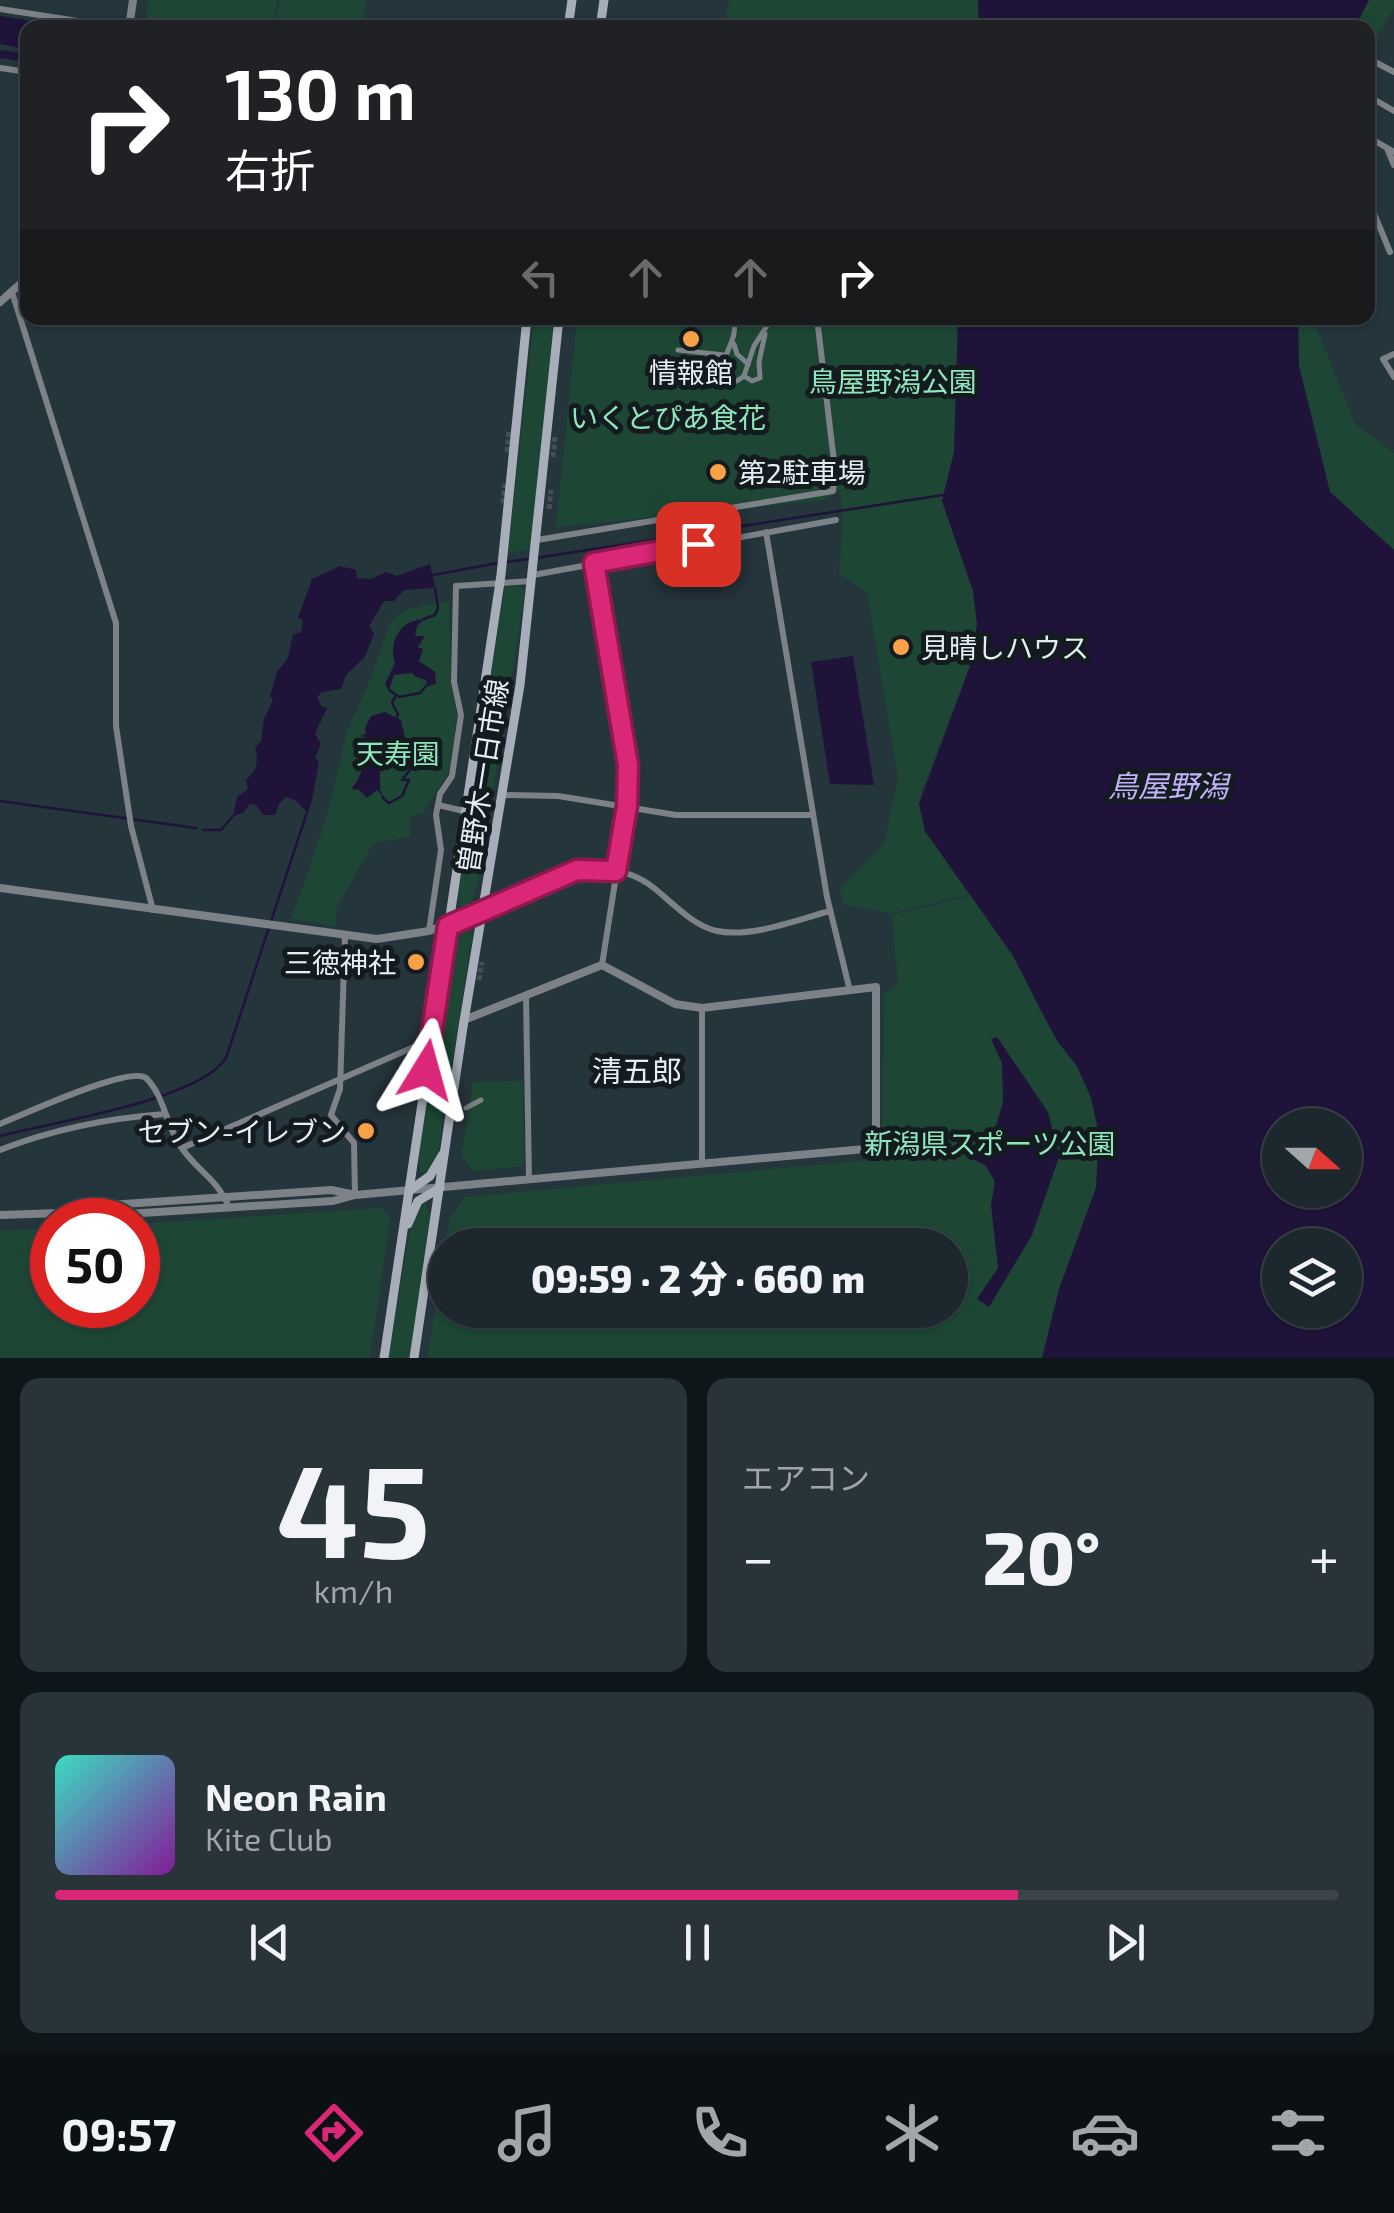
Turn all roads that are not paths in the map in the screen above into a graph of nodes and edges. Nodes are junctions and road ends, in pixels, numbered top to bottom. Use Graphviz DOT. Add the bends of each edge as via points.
graph roads {
  1 [pos="0,9"];
  2 [pos="73,20"];
  3 [pos="1375,62"];
  4 [pos="1394,72"];
  5 [pos="1390,150"];
  6 [pos="1394,165"];
  7 [pos="1375,215"];
  8 [pos="1390,252"];
  9 [pos="20,284"];
  10 [pos="12,292"];
  11 [pos="0,302"];
  12 [pos="20,317"];
  13 [pos="22,325"];
  14 [pos="526,325"];
  15 [pos="558,325"];
  16 [pos="735,325"];
  17 [pos="768,325"];
  18 [pos="818,325"];
  19 [pos="765,332"];
  20 [pos="732,343"];
  21 [pos="678,350"];
  22 [pos="724,354"];
  23 [pos="1394,354"];
  24 [pos="748,364"];
  25 [pos="725,376"];
  26 [pos="744,376"];
  27 [pos="1394,377"];
  28 [pos="692,384"];
  29 [pos="836,520"];
  30 [pos="766,532"];
  31 [pos="537,544"];
  32 [pos="594,563"];
  33 [pos="533,575"];
  34 [pos="500,578"];
  35 [pos="502,795"];
  36 [pos="438,805"];
  37 [pos="627,806"];
  38 [pos="464,811"];
  39 [pos="812,815"];
  40 [pos="616,871"];
  41 [pos="0,888"];
  42 [pos="153,910"];
  43 [pos="482,911"];
  44 [pos="830,912"];
  45 [pos="448,926"];
  46 [pos="429,932"];
  47 [pos="346,935"];
  48 [pos="602,965"];
  49 [pos="850,991"];
  50 [pos="526,996"];
  51 [pos="702,1008"];
  52 [pos="464,1020"];
  53 [pos="430,1040"];
  54 [pos="340,1079"];
  55 [pos="481,1100"];
  56 [pos="466,1108"];
  57 [pos="164,1112"];
  58 [pos="0,1124"];
  59 [pos="182,1148"];
  60 [pos="446,1149"];
  61 [pos="0,1150"];
  62 [pos="702,1164"];
  63 [pos="529,1180"];
  64 [pos="440,1188"];
  65 [pos="409,1191"];
  66 [pos="355,1194"];
  67 [pos="225,1198"];
  68 [pos="160,1202"];
  69 [pos="229,1207"];
  70 [pos="160,1212"];
  71 [pos="30,1214"];
  72 [pos="0,1215"];
  73 [pos="402,1236"];
  74 [pos="384,1358"];
  75 [pos="414,1358"];
  1 -- 2 [label="street"];
  3 -- 4 [label="street"];
  5 -- 6 [label="street"];
  7 -- 8 [label="street"];
  9 -- 10 [label="street"];
  10 -- 11 [label="street"];
  10 -- 12 [label="street"];
  13 -- 42 [label="street" via="116,623 116,726 131,826"];
  14 -- 34 [label="main road, 曽野木一日市線"];
  15 -- 31 [label="main road, 曽野木一日市線"];
  16 -- 20 [label="street"];
  17 -- 19 [label="street"];
  18 -- 31 [label="street" via="833,491"];
  19 -- 24 [label="street"];
  19 -- 26 [label="street" via="760,378"];
  20 -- 22 [label="street"];
  20 -- 24 [label="street"];
  21 -- 22 [label="street"];
  22 -- 25 [label="street"];
  23 -- 27 [label="street" via="1383,358"];
  24 -- 26 [label="street"];
  25 -- 26 [label="street"];
  25 -- 28 [label="street"];
  29 -- 30 [label="street"];
  30 -- 32 [label="street"];
  30 -- 39 [label="street"];
  31 -- 33 [label="main road, 曽野木一日市線"];
  32 -- 33 [label="street"];
  32 -- 37 [label="street" via="628,765"];
  33 -- 34 [label="street"];
  33 -- 35 [label="main road, 曽野木一日市線"];
  34 -- 36 [label="street" via="456,586 454,682 461,715 452,776"];
  34 -- 38 [label="main road, 曽野木一日市線"];
  35 -- 37 [label="street"];
  35 -- 43 [label="main road, 曽野木一日市線"];
  36 -- 38 [label="street"];
  36 -- 46 [label="street" via="442,850"];
  37 -- 39 [label="street" via="676,815"];
  37 -- 40 [label="street"];
  38 -- 45 [label="main road, 曽野木一日市線"];
  39 -- 44 [label="street"];
  40 -- 43 [label="street" via="577,870"];
  40 -- 44 [label="street" via="646,882 701,926 720,932"];
  40 -- 48 [label="street"];
  41 -- 42 [label="street"];
  42 -- 47 [label="street"];
  43 -- 45 [label="street"];
  43 -- 52 [label="main road, 曽野木一日市線"];
  44 -- 49 [label="street"];
  45 -- 46 [label="street"];
  45 -- 53 [label="main road, 曽野木一日市線"];
  46 -- 47 [label="street" via="389,939"];
  47 -- 54 [label="street"];
  48 -- 50 [label="street"];
  48 -- 51 [label="street" via="675,1004"];
  49 -- 51 [label="street"];
  49 -- 62 [label="street" via="876,987 876,1148"];
  50 -- 52 [label="street"];
  50 -- 63 [label="street"];
  51 -- 62 [label="street"];
  52 -- 60 [label="main road, 曽野木一日市線"];
  53 -- 54 [label="street"];
  53 -- 65 [label="main road, 曽野木一日市線"];
  54 -- 59 [label="street"];
  54 -- 66 [label="street" via="331,1115 354,1143"];
  55 -- 56 [label="street"];
  57 -- 58 [label="street" via="146,1078 130,1074"];
  57 -- 59 [label="street"];
  57 -- 61 [label="street"];
  59 -- 67 [label="street"];
  60 -- 64 [label="main road, 曽野木一日市線"];
  60 -- 65 [label="main road" via="430,1176"];
  62 -- 63 [label="street"];
  63 -- 64 [label="street"];
  64 -- 65 [label="street"];
  64 -- 73 [label="main road" via="418,1201"];
  64 -- 75 [label="main road, 曽野木一日市線"];
  65 -- 66 [label="street"];
  65 -- 73 [label="main road, 曽野木一日市線"];
  66 -- 67 [label="street"];
  66 -- 69 [label="street"];
  67 -- 68 [label="street"];
  67 -- 69 [label="street"];
  69 -- 70 [label="street"];
  71 -- 72 [label="street"];
  73 -- 74 [label="main road, 曽野木一日市線"];
}
